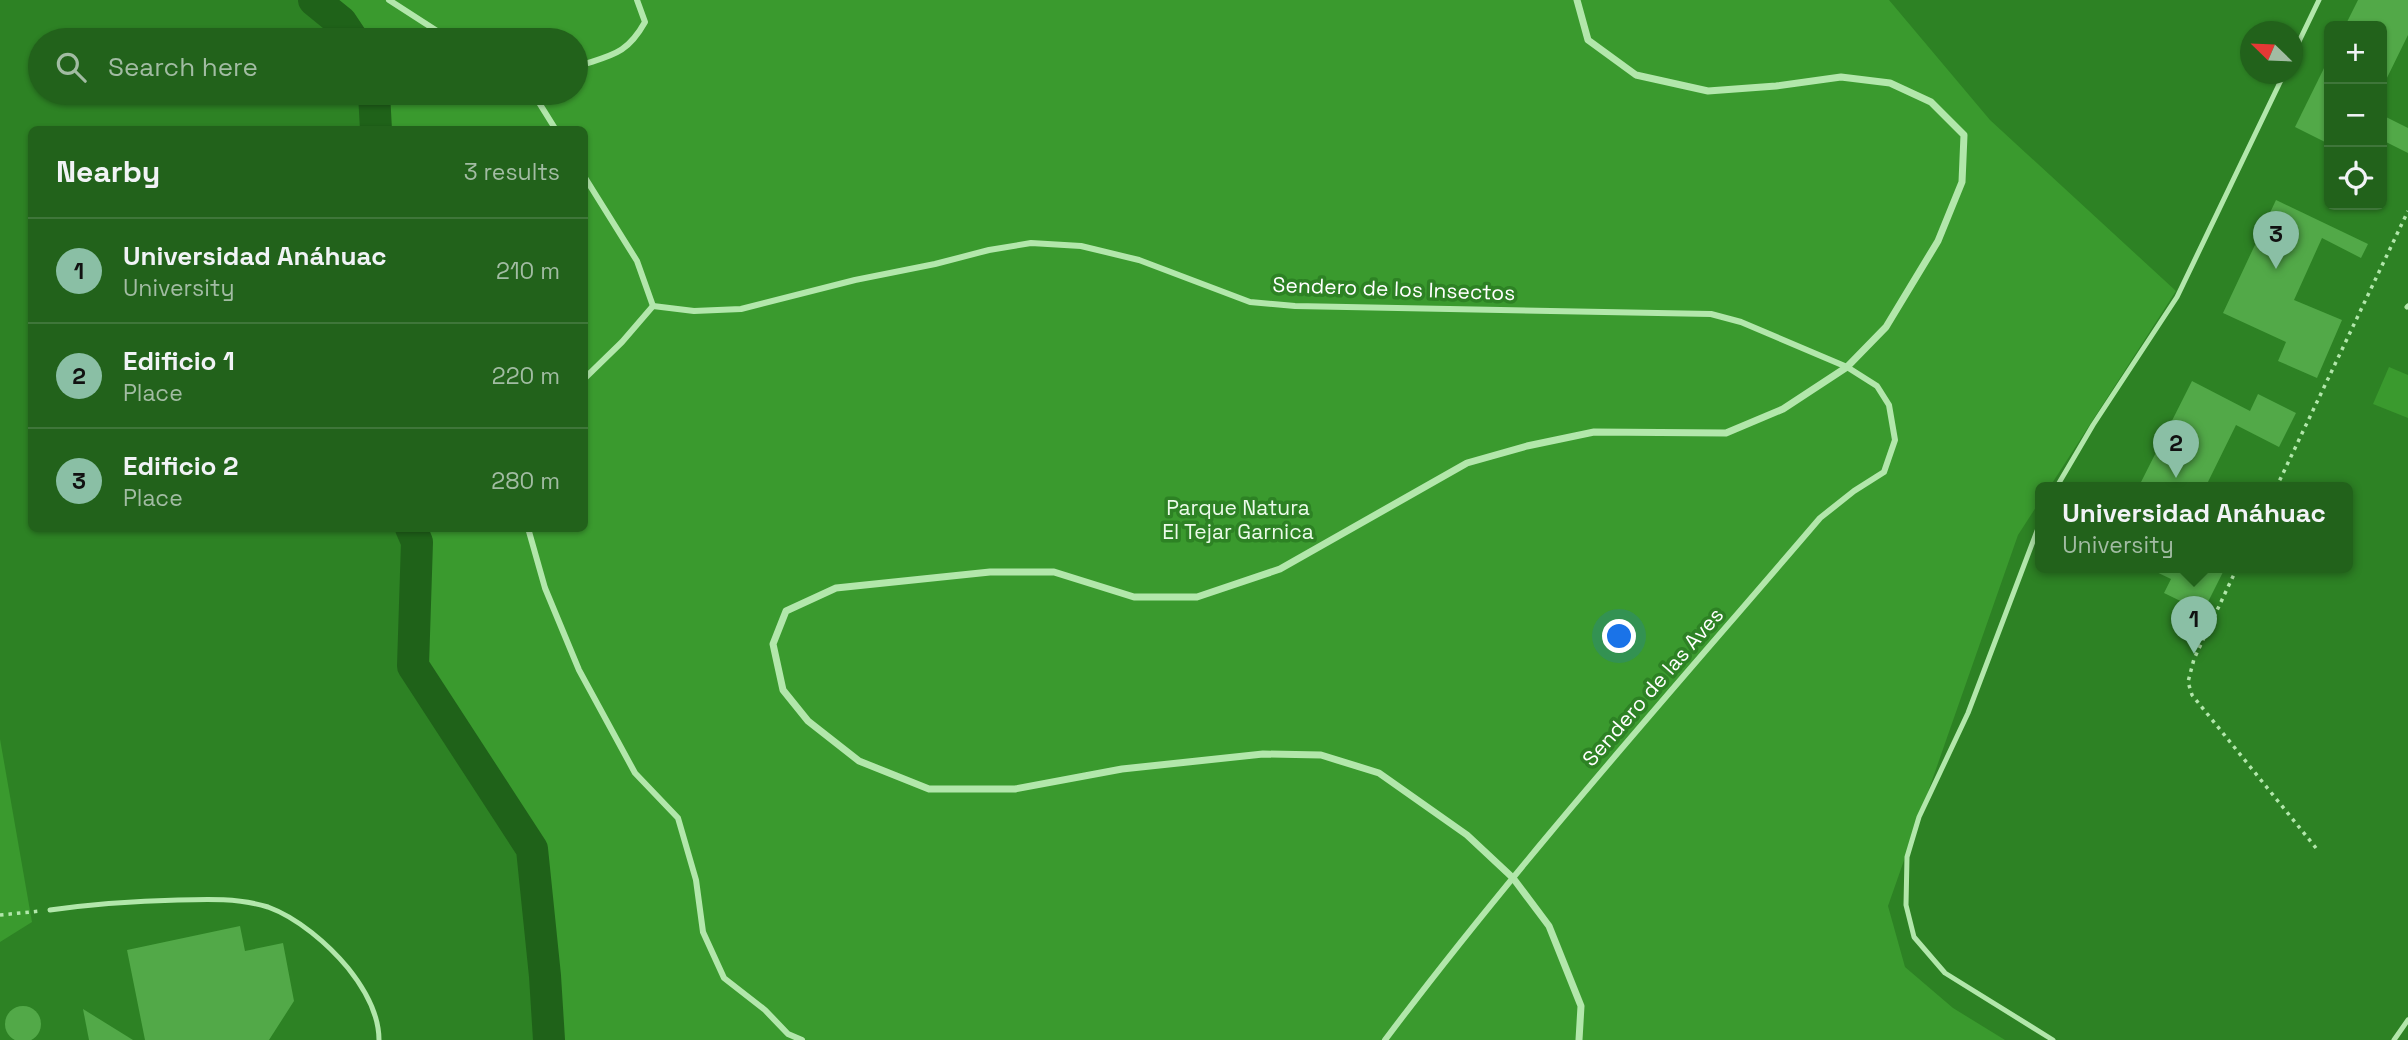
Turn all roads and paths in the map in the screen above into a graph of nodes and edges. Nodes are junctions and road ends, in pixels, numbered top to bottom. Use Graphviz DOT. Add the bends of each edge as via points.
graph roads {
  1 [pos="389,0"];
  2 [pos="637,0"];
  3 [pos="1577,0"];
  4 [pos="2319,0"];
  5 [pos="432,28"];
  6 [pos="2303,33"];
  7 [pos="588,63"];
  8 [pos="2279,84"];
  9 [pos="540,105"];
  10 [pos="554,126"];
  11 [pos="588,182"];
  12 [pos="2408,211"];
  13 [pos="653,306"];
  14 [pos="1847,367"];
  15 [pos="588,375"];
  16 [pos="2060,482"];
  17 [pos="2279,482"];
  18 [pos="529,532"];
  19 [pos="2035,536"];
  20 [pos="2235,573"];
  21 [pos="2316,848"];
  22 [pos="1513,878"];
  23 [pos="50,910"];
  24 [pos="0,915"];
  25 [pos="2408,1020"];
  26 [pos="380,1040"];
  27 [pos="802,1040"];
  28 [pos="1385,1040"];
  29 [pos="1580,1040"];
  30 [pos="2053,1040"];
  31 [pos="2395,1040"];
  1 -- 5 [label="street"];
  2 -- 7 [label="street" via="645,22 634,41 617,53"];
  3 -- 14 [label="street" via="1588,40 1636,75 1707,91 1841,77 1891,83 1931,102 1964,135 1962,182 1938,241 1886,327"];
  4 -- 6 [label="lane"];
  8 -- 16 [label="lane" via="2177,297"];
  9 -- 10 [label="street"];
  11 -- 13 [label="street" via="637,261"];
  12 -- 17 [label="path"];
  13 -- 14 [label="street, Sendero de los Insectos" via="694,311 740,309 855,279 1031,243 1081,246 1139,260 1250,302 1712,314"];
  13 -- 15 [label="street"];
  14 -- 22 [label="street, Sendero de las Aves" via="1877,386 1889,405 1895,440 1884,472 1820,518"];
  14 -- 22 [label="street" via="1783,409 1726,433 1594,432 1467,463 1280,569 1197,597 1134,597 1054,572 990,572 880,583 836,588 786,611 773,645 783,690 808,721 859,761 929,789 1015,789 1122,769 1263,754 1321,755 1379,773 1467,835"];
  18 -- 27 [label="street" via="545,588 579,670 635,773 678,818 696,880 703,932 724,978 788,1034"];
  19 -- 30 [label="lane" via="1968,713 1919,817 1907,857 1906,905 1914,937 1945,973"];
  20 -- 21 [label="path" via="2194,659 2188,682 2192,695"];
  22 -- 28 [label="street, Sendero de las Aves"];
  22 -- 29 [label="street" via="1549,926 1581,1006"];
  23 -- 24 [label="path"];
  23 -- 26 [label="lane" via="191,899 236,900 270,908 334,951 366,990"];
  25 -- 31 [label="lane"];
}
